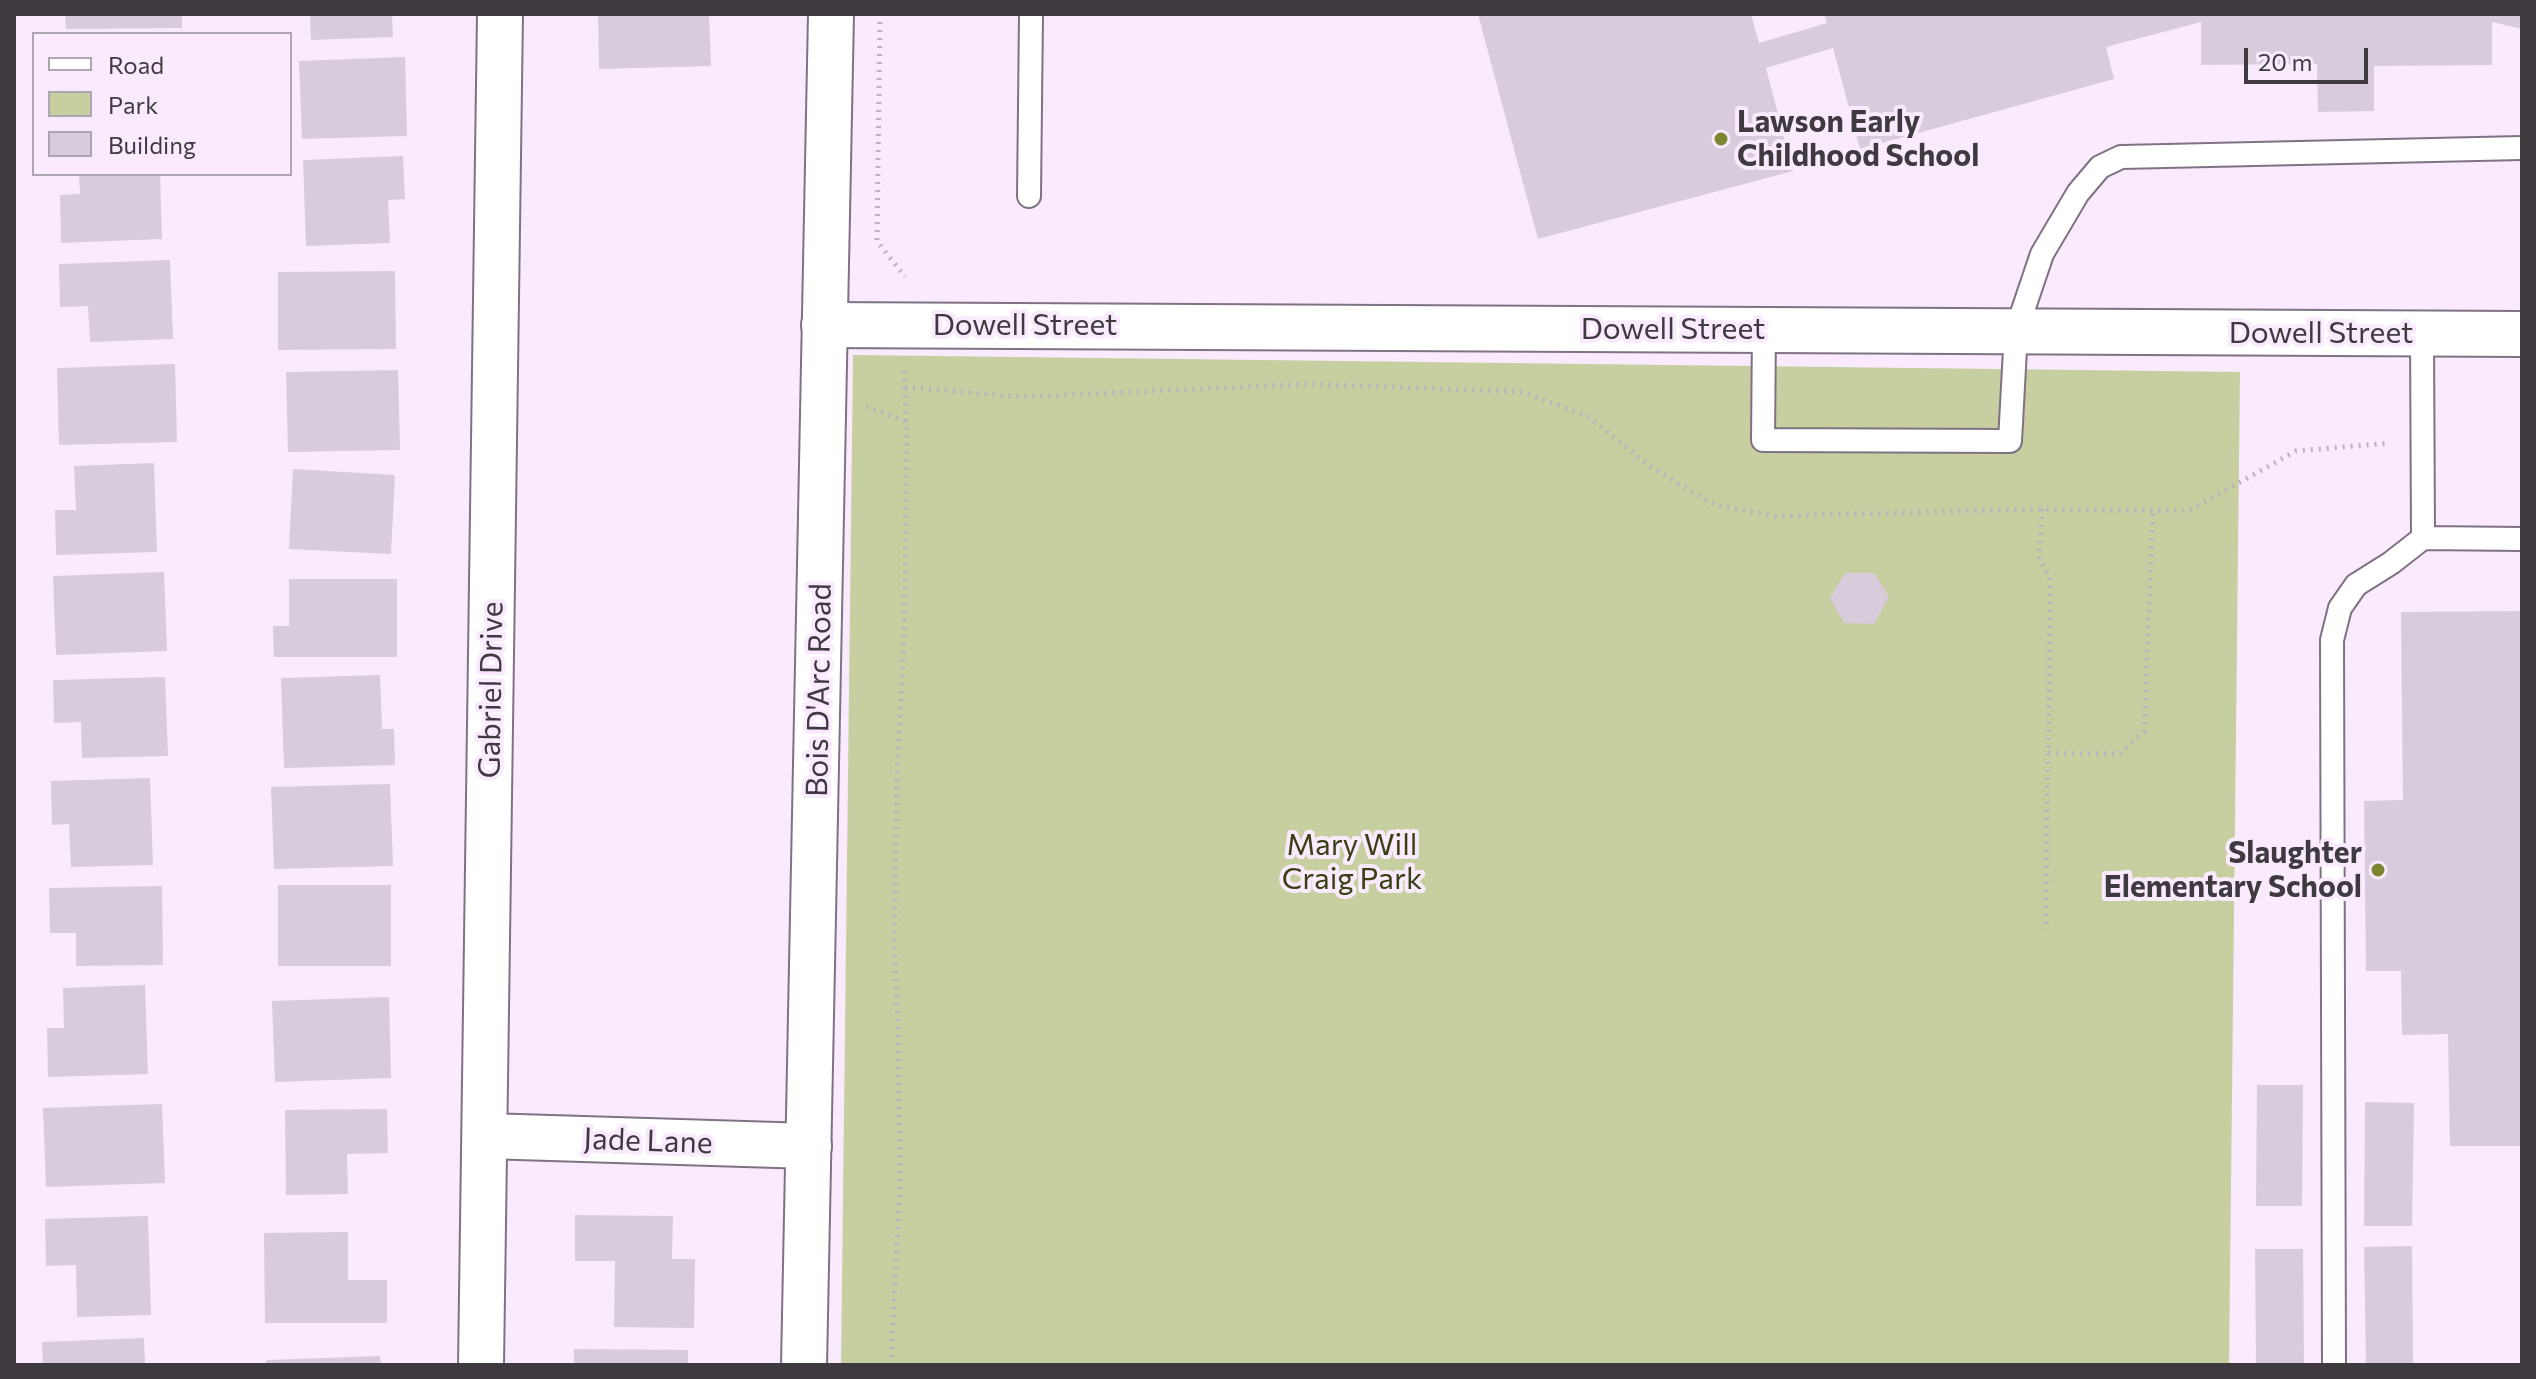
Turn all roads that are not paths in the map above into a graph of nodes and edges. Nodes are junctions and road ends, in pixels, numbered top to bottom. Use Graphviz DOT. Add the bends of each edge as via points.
graph roads {
  1 [pos="500,14"];
  2 [pos="831,14"];
  3 [pos="1031,14"];
  4 [pos="2522,148"];
  5 [pos="1029,196"];
  6 [pos="824,325"];
  7 [pos="1764,329"];
  8 [pos="2016,331"];
  9 [pos="2422,333"];
  10 [pos="2522,334"];
  11 [pos="2423,538"];
  12 [pos="2522,539"];
  13 [pos="486,1136"];
  14 [pos="809,1146"];
  15 [pos="481,1365"];
  16 [pos="804,1365"];
  17 [pos="2334,1365"];
  1 -- 13 [label="street, Gabriel Drive"];
  2 -- 6 [label="street, Bois D'Arc Road"];
  3 -- 5 [label="lane"];
  4 -- 8 [label="lane" via="2121,157 2100,167 2078,193 2042,254"];
  6 -- 7 [label="street, Dowell Street"];
  6 -- 14 [label="street, Bois D'Arc Road"];
  7 -- 8 [label="street, Dowell Street"];
  7 -- 8 [label="lane" via="1763,440 2010,441"];
  8 -- 9 [label="street, Dowell Street"];
  9 -- 10 [label="street, Dowell Street"];
  9 -- 11 [label="lane"];
  11 -- 12 [label="lane"];
  11 -- 17 [label="lane" via="2356,585 2340,608 2332,640"];
  13 -- 14 [label="street, Jade Lane"];
  13 -- 15 [label="street, Gabriel Drive"];
  14 -- 16 [label="street, Bois D'Arc Road"];
}
